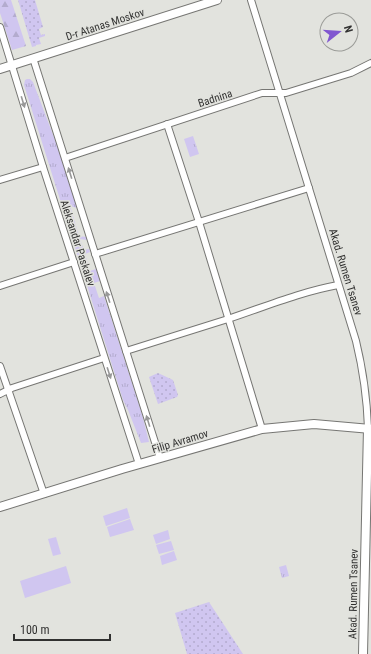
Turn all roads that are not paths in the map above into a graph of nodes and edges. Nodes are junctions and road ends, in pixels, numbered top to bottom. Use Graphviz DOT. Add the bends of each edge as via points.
graph roads {
  1 [pos="217,0"];
  2 [pos="251,0"];
  3 [pos="0,27"];
  4 [pos="33,58"];
  5 [pos="371,63"];
  6 [pos="12,65"];
  7 [pos="0,69"];
  8 [pos="280,93"];
  9 [pos="167,124"];
  10 [pos="65,158"];
  11 [pos="43,167"];
  12 [pos="0,180"];
  13 [pos="309,188"];
  14 [pos="199,222"];
  15 [pos="95,254"];
  16 [pos="74,262"];
  17 [pos="338,285"];
  18 [pos="0,286"];
  19 [pos="229,318"];
  20 [pos="126,351"];
  21 [pos="104,358"];
  22 [pos="0,366"];
  23 [pos="368,388"];
  24 [pos="8,390"];
  25 [pos="0,394"];
  26 [pos="369,428"];
  27 [pos="262,429"];
  28 [pos="160,458"];
  29 [pos="139,464"];
  30 [pos="44,494"];
  31 [pos="0,507"];
  32 [pos="363,654"];
  1 -- 4 [label="street, D-r Atanas Moskov"];
  2 -- 8 [label="street, Akad. Rumen Tsanev"];
  3 -- 6 [label="street, Aleksandar Paskalev"];
  4 -- 6 [label="street, D-r Atanas Moskov"];
  4 -- 10 [label="street, Aleksandar Paskalev"];
  5 -- 8 [label="street, Badnina" via="351,73"];
  6 -- 7 [label="street, D-r Atanas Moskov"];
  6 -- 11 [label="street, Aleksandar Paskalev, one-way"];
  8 -- 9 [label="street, Badnina" via="262,93"];
  8 -- 13 [label="street, Akad. Rumen Tsanev"];
  9 -- 10 [label="street, Badnina"];
  9 -- 14 [label="street"];
  15 -- 10 [label="street, Aleksandar Paskalev, one-way"];
  11 -- 12 [label="street"];
  11 -- 16 [label="street, Aleksandar Paskalev"];
  13 -- 14 [label="street"];
  13 -- 17 [label="street, Akad. Rumen Tsanev"];
  14 -- 15 [label="street"];
  14 -- 19 [label="street"];
  20 -- 15 [label="street, Aleksandar Paskalev, one-way"];
  16 -- 18 [label="street"];
  16 -- 21 [label="street, Aleksandar Paskalev"];
  17 -- 19 [label="street" via="281,300"];
  17 -- 23 [label="street, Akad. Rumen Tsanev"];
  19 -- 20 [label="street"];
  19 -- 27 [label="street"];
  28 -- 20 [label="street, Aleksandar Paskalev, one-way"];
  21 -- 24 [label="street"];
  21 -- 29 [label="street, Aleksandar Paskalev, one-way"];
  22 -- 24 [label="street"];
  23 -- 26 [label="street, Akad. Rumen Tsanev"];
  24 -- 25 [label="street"];
  24 -- 30 [label="street"];
  26 -- 27 [label="street, Filip Avramov" via="302,424"];
  26 -- 32 [label="street, Akad. Rumen Tsanev"];
  27 -- 28 [label="street, Filip Avramov"];
  28 -- 29 [label="street, Filip Avramov"];
  29 -- 30 [label="street, Filip Avramov"];
  30 -- 31 [label="street, Filip Avramov"];
}
